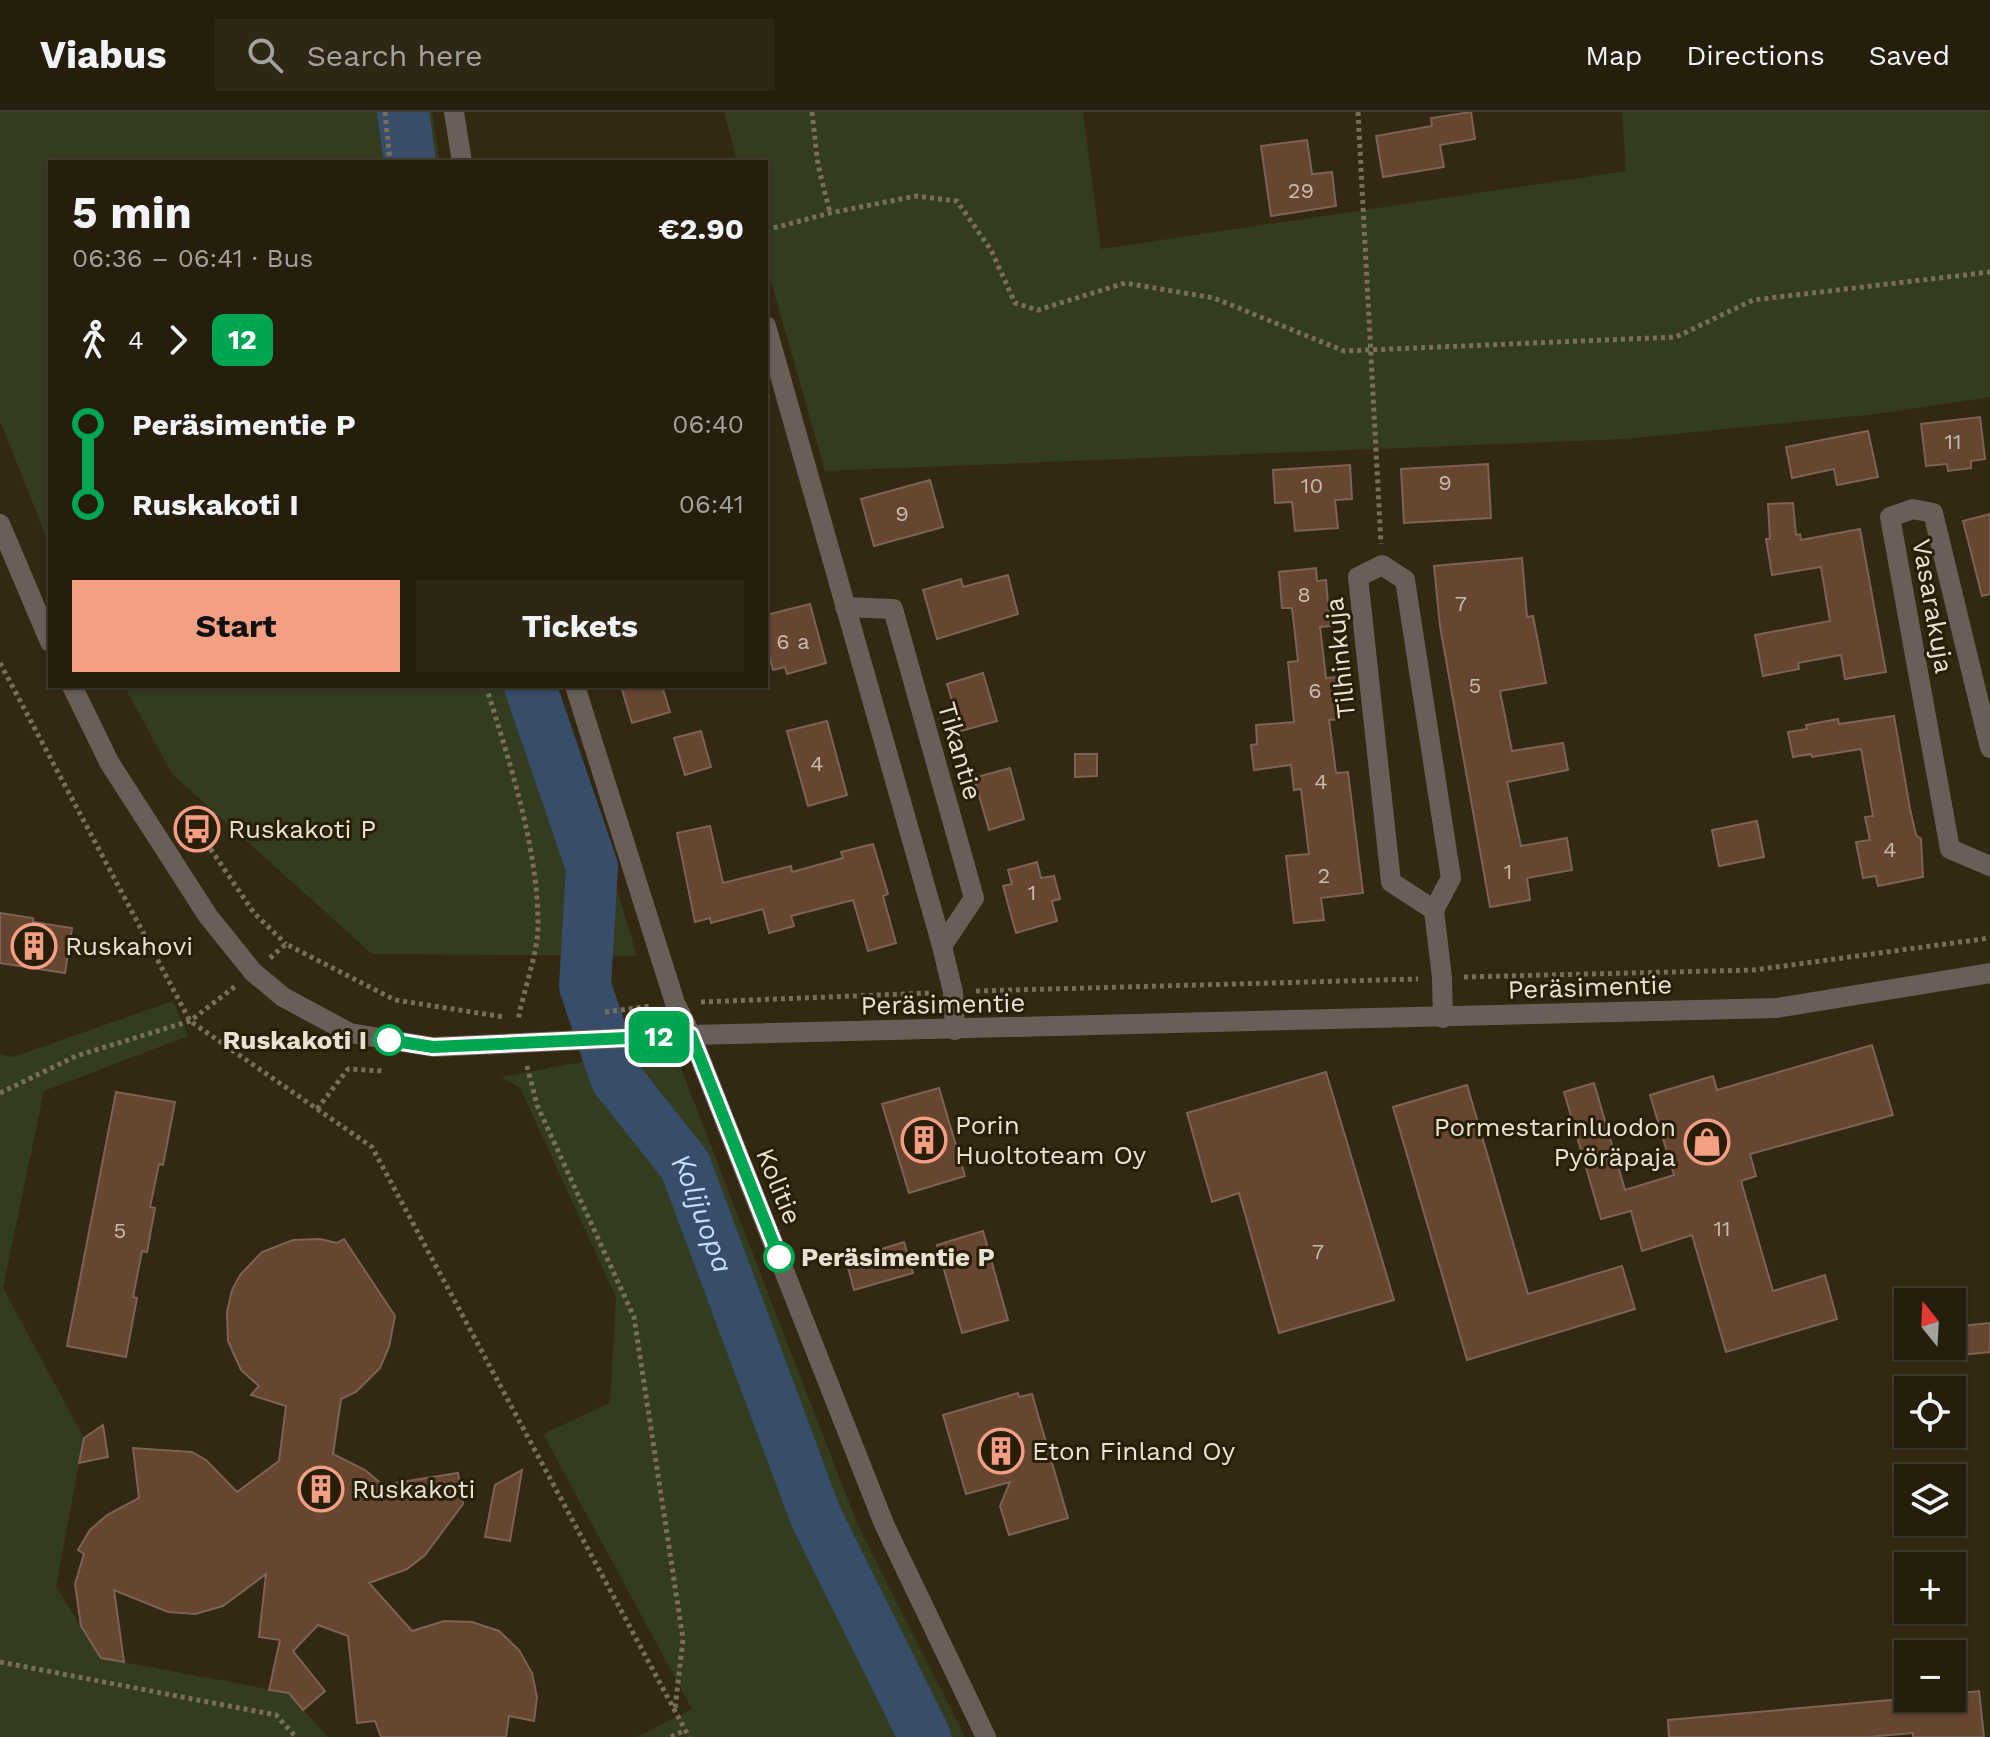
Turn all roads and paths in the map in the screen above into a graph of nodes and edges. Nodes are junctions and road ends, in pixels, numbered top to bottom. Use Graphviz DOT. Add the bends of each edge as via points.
graph roads {
  1 [pos="385,112"];
  2 [pos="454,112"];
  3 [pos="812,112"];
  4 [pos="1358,112"];
  5 [pos="390,160"];
  6 [pos="462,160"];
  7 [pos="830,213"];
  8 [pos="768,229"];
  9 [pos="1990,272"];
  10 [pos="768,333"];
  11 [pos="1371,349"];
  12 [pos="0,524"];
  13 [pos="1382,565"];
  14 [pos="845,607"];
  15 [pos="48,637"];
  16 [pos="0,663"];
  17 [pos="73,688"];
  18 [pos="487,688"];
  19 [pos="576,688"];
  20 [pos="1990,748"];
  21 [pos="197,829"];
  22 [pos="1990,866"];
  23 [pos="1434,910"];
  24 [pos="1990,938"];
  25 [pos="286,944"];
  26 [pos="942,946"];
  27 [pos="253,972"];
  28 [pos="1990,973"];
  29 [pos="1442,978"];
  30 [pos="953,992"];
  31 [pos="675,1003"];
  32 [pos="629,1010"];
  33 [pos="1443,1018"];
  34 [pos="518,1020"];
  35 [pos="190,1021"];
  36 [pos="955,1030"];
  37 [pos="691,1035"];
  38 [pos="521,1044"];
  39 [pos="384,1071"];
  40 [pos="0,1093"];
  41 [pos="317,1109"];
  42 [pos="0,1662"];
  43 [pos="675,1711"];
  44 [pos="685,1730"];
  45 [pos="296,1737"];
  46 [pos="671,1737"];
  47 [pos="689,1737"];
  48 [pos="986,1737"];
  1 -- 5 [label="path"];
  2 -- 6 [label="street"];
  3 -- 7 [label="path"];
  4 -- 11 [label="path"];
  7 -- 8 [label="path"];
  7 -- 11 [label="path" via="916,196 957,201 991,250 1015,303 1038,310 1125,283 1214,298 1344,351"];
  9 -- 11 [label="path" via="1753,300 1676,337"];
  10 -- 14 [label="street"];
  11 -- 13 [label="path"];
  12 -- 15 [label="street"];
  13 -- 23 [label="street" via="1405,580 1451,878"];
  13 -- 23 [label="street, Tilhinkuja" via="1358,577 1391,882"];
  14 -- 26 [label="street"];
  14 -- 26 [label="street, Tikantie" via="893,609 974,898"];
  16 -- 35 [label="path"];
  17 -- 27 [label="street, Peräsimentie" via="109,762 208,916"];
  18 -- 34 [label="path" via="532,859 538,927"];
  19 -- 31 [label="street, Kolitie"];
  20 -- 22 [label="street, Vasarakuja" via="1933,513 1913,509 1890,517 1950,849"];
  21 -- 25 [label="path" via="254,913"];
  23 -- 29 [label="street"];
  24 -- 29 [label="path" via="1754,970"];
  25 -- 27 [label="path"];
  25 -- 34 [label="path" via="395,1000"];
  26 -- 30 [label="street"];
  27 -- 35 [label="path"];
  27 -- 38 [label="street, Peräsimentie" via="283,997 350,1033 433,1047"];
  28 -- 33 [label="street, Peräsimentie" via="1777,1008"];
  29 -- 30 [label="path"];
  29 -- 33 [label="street"];
  30 -- 31 [label="path"];
  30 -- 36 [label="street"];
  31 -- 32 [label="path"];
  31 -- 37 [label="street, Kolitie"];
  33 -- 36 [label="street, Peräsimentie"];
  34 -- 38 [label="path"];
  35 -- 40 [label="path" via="76,1056"];
  35 -- 41 [label="path"];
  36 -- 37 [label="street, Peräsimentie"];
  37 -- 38 [label="street, Peräsimentie"];
  37 -- 48 [label="street, Kolitie" via="884,1524"];
  38 -- 43 [label="path" via="537,1105 634,1317 683,1639"];
  39 -- 41 [label="path" via="348,1069"];
  41 -- 43 [label="path" via="372,1147"];
  42 -- 45 [label="path" via="276,1715"];
  43 -- 44 [label="path"];
  44 -- 46 [label="path"];
  44 -- 47 [label="path"];
}
